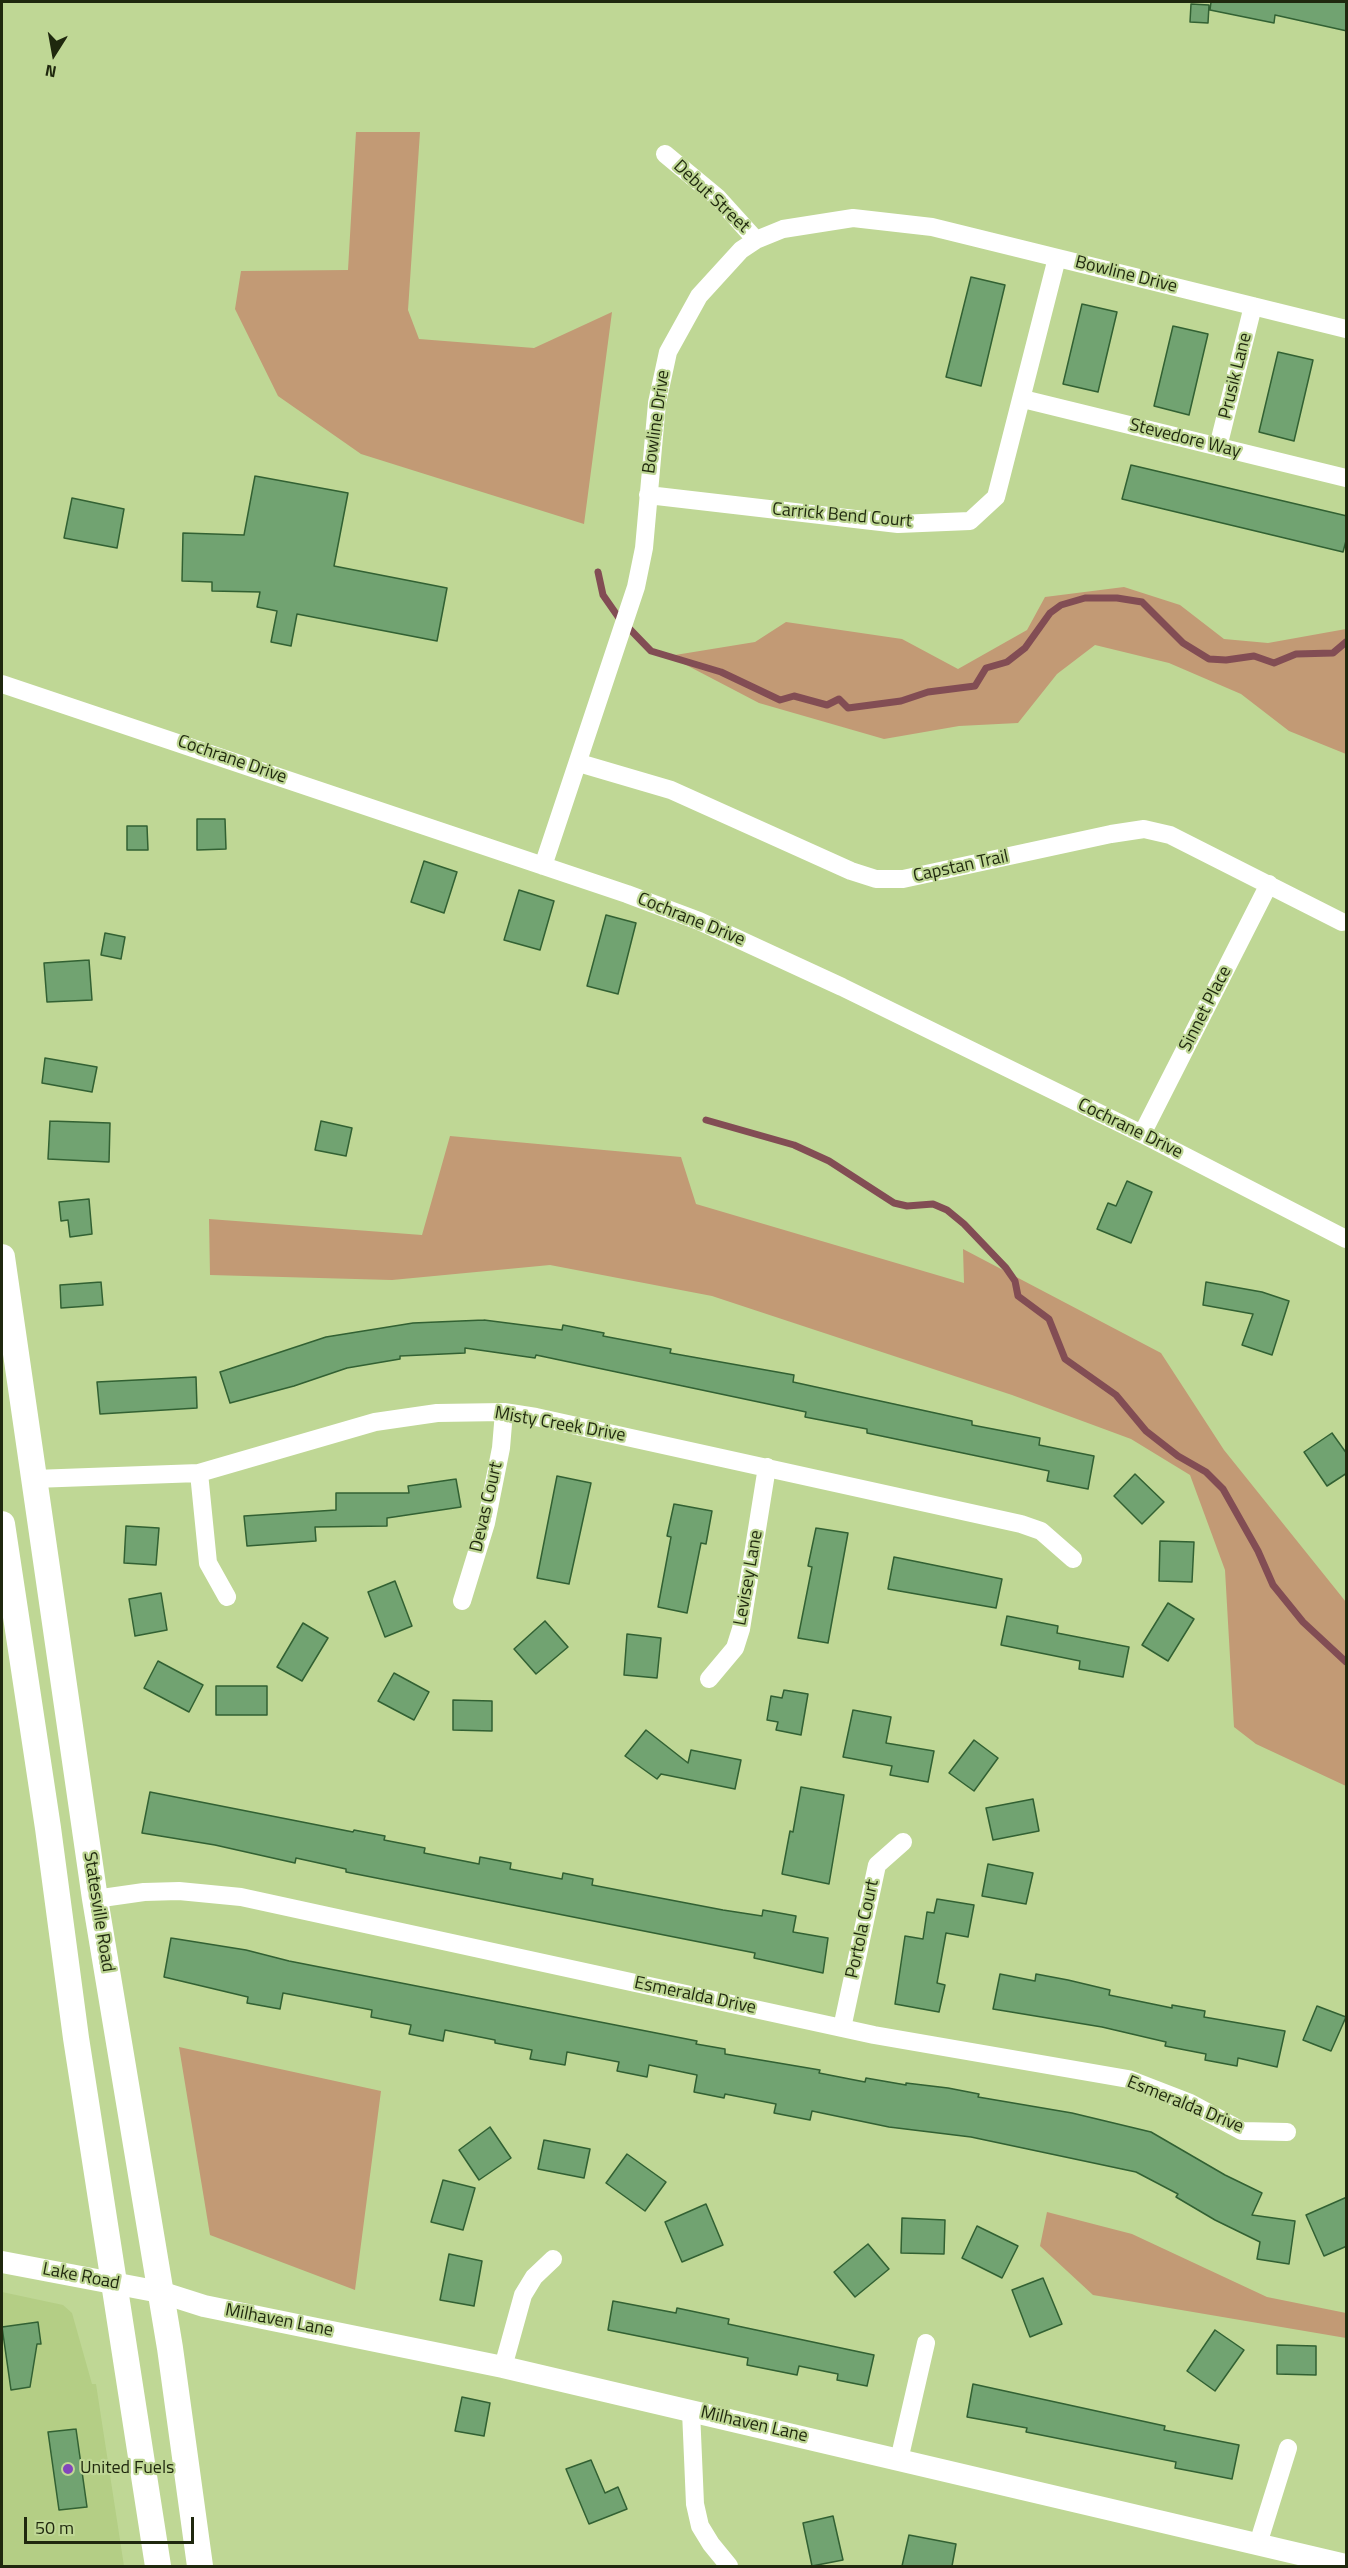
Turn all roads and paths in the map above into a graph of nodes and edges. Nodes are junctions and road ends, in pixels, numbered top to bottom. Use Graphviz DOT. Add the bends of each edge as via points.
graph roads {
  1 [pos="665,154"];
  2 [pos="756,240"];
  3 [pos="1057,258"];
  4 [pos="1253,306"];
  5 [pos="1347,329"];
  6 [pos="1023,399"];
  7 [pos="1218,447"];
  8 [pos="1347,478"];
  9 [pos="648,495"];
  10 [pos="2,684"];
  11 [pos="579,763"];
  12 [pos="543,866"];
  13 [pos="1269,884"];
  14 [pos="1342,922"];
  15 [pos="1142,1134"];
  16 [pos="1347,1239"];
  17 [pos="2,1257"];
  18 [pos="504,1412"];
  19 [pos="767,1467"];
  20 [pos="199,1473"];
  21 [pos="34,1479"];
  22 [pos="2,1524"];
  23 [pos="1073,1559"];
  24 [pos="227,1597"];
  25 [pos="462,1601"];
  26 [pos="709,1679"];
  27 [pos="903,1842"];
  28 [pos="95,1899"];
  29 [pos="842,2028"];
  30 [pos="1287,2132"];
  31 [pos="553,2259"];
  32 [pos="2,2262"];
  33 [pos="114,2283"];
  34 [pos="160,2292"];
  35 [pos="926,2343"];
  36 [pos="503,2367"];
  37 [pos="691,2411"];
  38 [pos="1288,2448"];
  39 [pos="899,2460"];
  40 [pos="1258,2544"];
  41 [pos="1347,2565"];
  42 [pos="158,2566"];
  43 [pos="200,2566"];
  44 [pos="729,2566"];
  1 -- 2 [label="street, Debut Street" via="718,198"];
  2 -- 3 [label="street, Bowline Drive" via="783,229 853,218 932,227"];
  2 -- 9 [label="street, Bowline Drive" via="741,250 699,296 668,352 657,402"];
  3 -- 4 [label="street, Bowline Drive"];
  3 -- 6 [label="street, Carrick Bend Court"];
  4 -- 5 [label="street, Bowline Drive"];
  4 -- 7 [label="street, Prusik Lane"];
  6 -- 7 [label="street, Stevedore Way"];
  6 -- 9 [label="street, Carrick Bend Court" via="996,497 970,521 898,524"];
  7 -- 8 [label="street, Stevedore Way"];
  9 -- 11 [label="street, Bowline Drive" via="636,587"];
  10 -- 12 [label="street, Cochrane Drive"];
  11 -- 12 [label="street, Bowline Drive"];
  11 -- 13 [label="street, Capstan Trail" via="671,790 876,879 903,879 1143,830 1170,835"];
  12 -- 15 [label="street, Cochrane Drive" via="689,917 783,958"];
  13 -- 14 [label="street, Capstan Trail"];
  13 -- 15 [label="street, Sinnet Place"];
  15 -- 16 [label="street, Cochrane Drive"];
  17 -- 21 [label="main road, Statesville Road"];
  18 -- 19 [label="street, Misty Creek Drive"];
  18 -- 20 [label="street, Misty Creek Drive" via="437,1413 375,1422"];
  18 -- 25 [label="street, Devas Court" via="486,1523"];
  19 -- 23 [label="street, Misty Creek Drive" via="1021,1524 1041,1531"];
  19 -- 26 [label="street, Levisey Lane" via="741,1629 735,1648"];
  20 -- 21 [label="street, Misty Creek Drive"];
  20 -- 24 [label="street" via="208,1563"];
  21 -- 28 [label="main road, Statesville Road"];
  22 -- 33 [label="main road, Statesville Road"];
  27 -- 29 [label="street, Portola Court" via="877,1865"];
  28 -- 29 [label="street, Esmeralda Drive" via="179,1891 241,1897"];
  28 -- 34 [label="main road, Statesville Road"];
  29 -- 30 [label="street, Esmeralda Drive" via="1128,2079 1190,2103 1242,2131"];
  31 -- 36 [label="street" via="534,2277 523,2295"];
  32 -- 33 [label="street, Lake Road"];
  33 -- 34 [label="street, Lake Road"];
  33 -- 42 [label="main road, Statesville Road"];
  34 -- 36 [label="street, Milhaven Lane" via="204,2306"];
  34 -- 43 [label="main road, Statesville Road"];
  35 -- 39 [label="street"];
  36 -- 37 [label="street, Milhaven Lane"];
  37 -- 39 [label="street, Milhaven Lane"];
  37 -- 44 [label="street" via="695,2504 700,2526"];
  38 -- 40 [label="street"];
  39 -- 40 [label="street, Milhaven Lane"];
  40 -- 41 [label="street, Milhaven Lane"];
}
